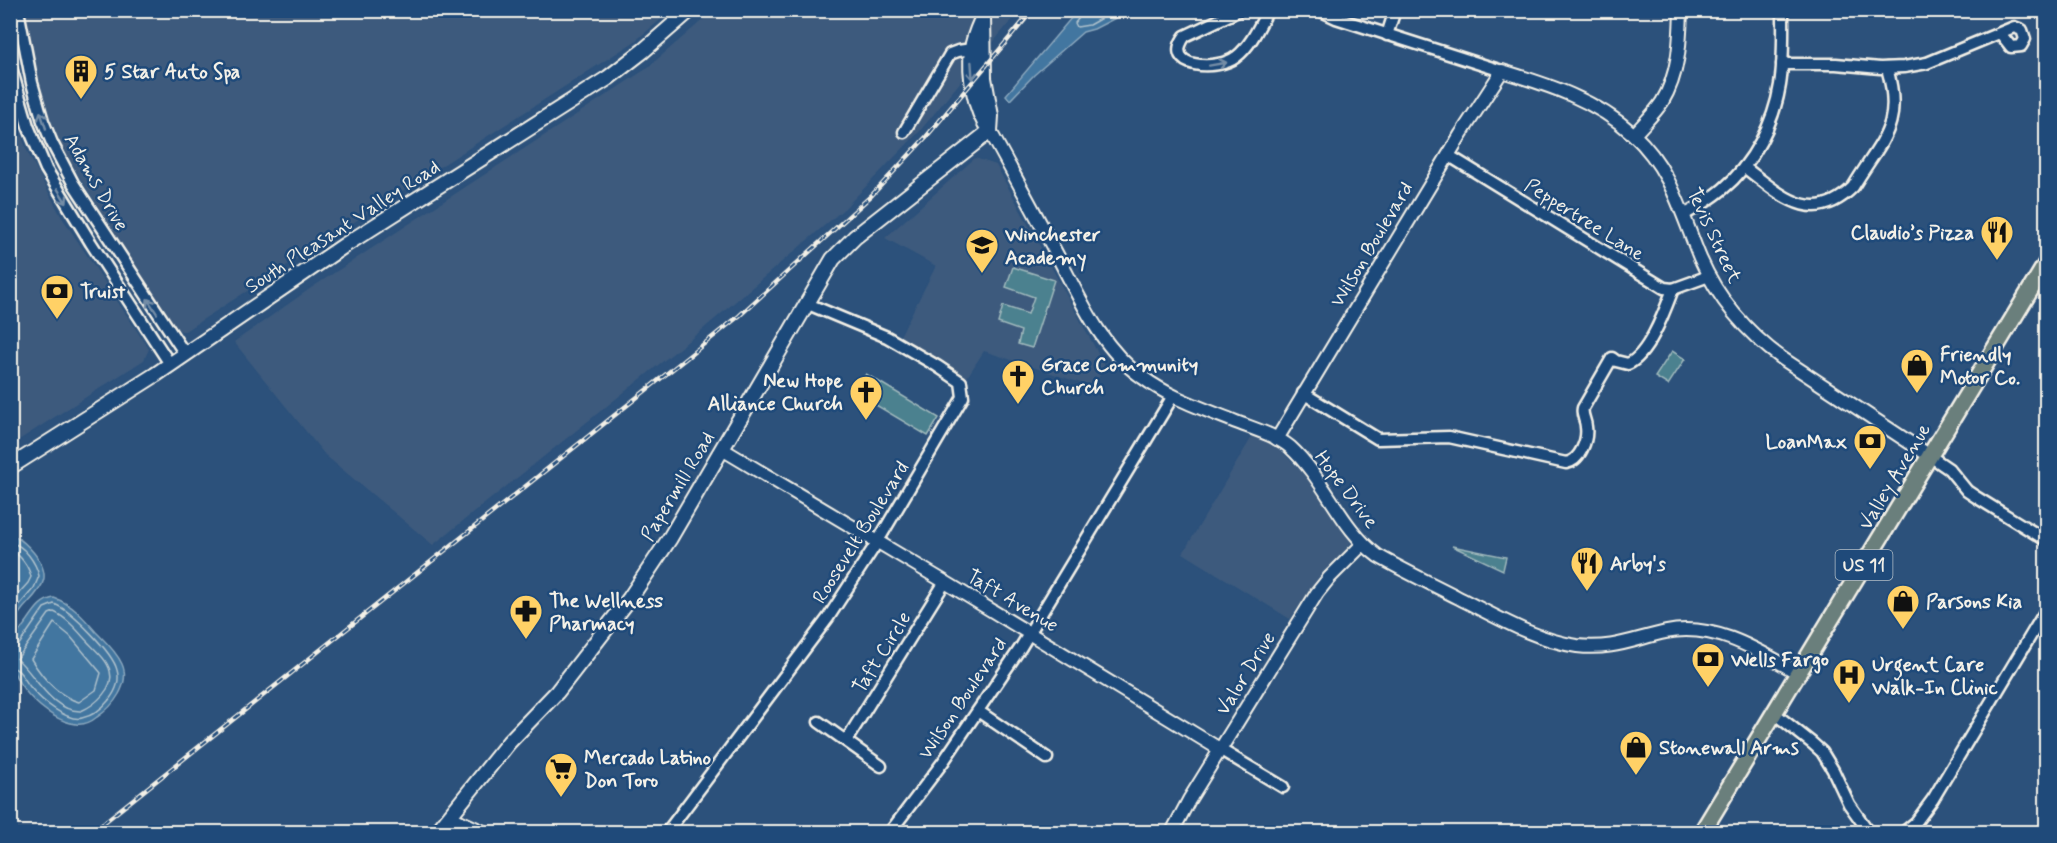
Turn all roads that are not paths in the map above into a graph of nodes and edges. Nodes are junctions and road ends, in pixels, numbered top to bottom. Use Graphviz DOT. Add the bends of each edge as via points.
graph roads {
  1 [pos="18,10"];
  2 [pos="690,10"];
  3 [pos="1240,10"];
  4 [pos="1269,10"];
  5 [pos="1319,10"];
  6 [pos="1395,10"];
  7 [pos="1681,10"];
  8 [pos="1783,10"];
  9 [pos="984,13"];
  10 [pos="2000,33"];
  11 [pos="1387,35"];
  12 [pos="972,49"];
  13 [pos="1782,63"];
  14 [pos="10,64"];
  15 [pos="1887,68"];
  16 [pos="1502,71"];
  17 [pos="990,131"];
  18 [pos="904,132"];
  19 [pos="1634,135"];
  20 [pos="1448,155"];
  21 [pos="1744,167"];
  22 [pos="1684,215"];
  23 [pos="2046,264"];
  24 [pos="1709,276"];
  25 [pos="1673,289"];
  26 [pos="808,304"];
  27 [pos="185,354"];
  28 [pos="170,364"];
  29 [pos="1303,393"];
  30 [pos="1173,396"];
  31 [pos="1277,439"];
  32 [pos="722,449"];
  33 [pos="1930,456"];
  34 [pos="10,467"];
  35 [pos="2046,540"];
  36 [pos="878,542"];
  37 [pos="1363,544"];
  38 [pos="945,582"];
  39 [pos="2046,610"];
  40 [pos="1030,633"];
  41 [pos="1798,673"];
  42 [pos="978,711"];
  43 [pos="1774,713"];
  44 [pos="819,722"];
  45 [pos="846,741"];
  46 [pos="1221,750"];
  47 [pos="1047,758"];
  48 [pos="881,766"];
  49 [pos="1283,787"];
  50 [pos="450,818"];
  51 [pos="437,832"];
  52 [pos="481,832"];
  53 [pos="667,832"];
  54 [pos="890,832"];
  55 [pos="1172,832"];
  56 [pos="1702,832"];
  57 [pos="1869,832"];
  58 [pos="1904,832"];
  27 -- 1 [label="street, Adams Drive, one-way" via="87,206 52,143 32,84"];
  2 -- 27 [label="main road, South Pleasant Valley Road" via="608,78 345,245"];
  3 -- 4 [label="street, one-way" via="1185,36 1181,54 1187,62 1198,67 1236,58"];
  5 -- 11 [label="street, Tevis Street"];
  6 -- 11 [label="street"];
  7 -- 19 [label="street" via="1674,75 1660,104"];
  8 -- 13 [label="street"];
  9 -- 12 [label="main road"];
  9 -- 17 [label="main road" via="984,78"];
  10 -- 15 [label="street" via="1927,63"];
  11 -- 16 [label="street, Tevis Street"];
  12 -- 17 [label="main road, one-way" via="979,112"];
  12 -- 18 [label="street" via="950,54"];
  13 -- 15 [label="street"];
  13 -- 21 [label="street" via="1770,122"];
  14 -- 28 [label="street, Adams Drive, one-way" via="27,126 50,177"];
  15 -- 21 [label="street" via="1894,107 1890,126 1846,194 1828,204 1799,205"];
  16 -- 19 [label="street, Tevis Street" via="1586,101"];
  16 -- 20 [label="street, Wilson Boulevard"];
  17 -- 26 [label="main road, Papermill Road" via="843,247"];
  17 -- 30 [label="street, Hope Drive" via="1107,344 1143,379"];
  19 -- 22 [label="street, Tevis Street" via="1659,165"];
  20 -- 25 [label="street, Peppertree Lane" via="1652,282"];
  20 -- 29 [label="street, Wilson Boulevard"];
  21 -- 22 [label="street" via="1725,188"];
  22 -- 24 [label="street, Tevis Street"];
  23 -- 33 [label="main road, Valley Avenue / US 11"];
  24 -- 25 [label="street"];
  24 -- 33 [label="street, Tevis Street" via="1729,307 1768,348"];
  25 -- 29 [label="street" via="1661,320 1639,357 1628,364 1612,358 1606,368 1583,408 1586,431 1580,455 1572,462 1449,437 1378,439"];
  26 -- 32 [label="main road, Papermill Road"];
  26 -- 36 [label="street, Roosevelt Boulevard" via="887,337 957,378 962,385 962,402"];
  27 -- 28 [label="main road, South Pleasant Valley Road"];
  28 -- 34 [label="main road, South Pleasant Valley Road"];
  29 -- 31 [label="street, Wilson Boulevard"];
  30 -- 31 [label="street, Hope Drive"];
  30 -- 40 [label="street, Wilson Boulevard"];
  31 -- 37 [label="street, Hope Drive" via="1322,483"];
  32 -- 36 [label="street, Taft Avenue"];
  32 -- 50 [label="main road, Papermill Road" via="630,598"];
  33 -- 35 [label="street, Tevis Street" via="1949,469 1967,491"];
  33 -- 41 [label="main road, Valley Avenue / US 11"];
  36 -- 38 [label="street, Taft Avenue"];
  36 -- 53 [label="street, Roosevelt Boulevard" via="814,636"];
  37 -- 41 [label="street, Hope Drive" via="1388,562 1549,640 1604,647 1667,632 1696,630 1741,642"];
  37 -- 46 [label="street, Valor Drive" via="1317,593"];
  38 -- 40 [label="street, Taft Avenue"];
  38 -- 45 [label="street, Taft Circle"];
  39 -- 58 [label="street" via="1933,799"];
  40 -- 42 [label="street, Wilson Boulevard"];
  40 -- 46 [label="street, Taft Avenue"];
  41 -- 43 [label="main road, Valley Avenue / US 11"];
  42 -- 47 [label="street"];
  42 -- 54 [label="street, Wilson Boulevard"];
  43 -- 56 [label="main road, Valley Avenue / US 11"];
  43 -- 57 [label="street" via="1822,752 1849,804"];
  44 -- 45 [label="street"];
  45 -- 48 [label="street"];
  46 -- 49 [label="street, Taft Avenue"];
  46 -- 55 [label="street, Valor Drive"];
  50 -- 51 [label="main road, Papermill Road"];
  50 -- 52 [label="main road"];
}
